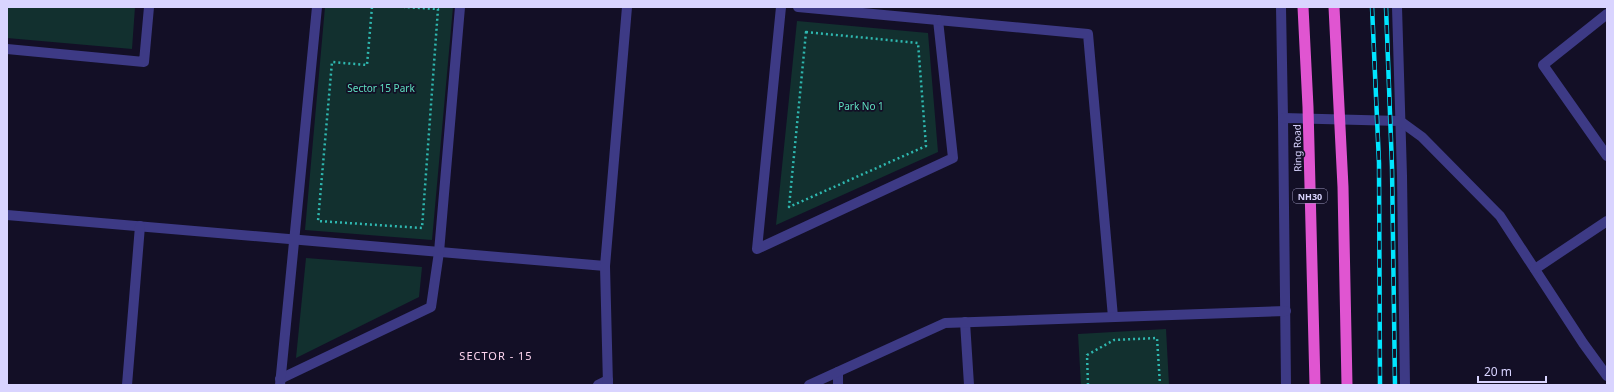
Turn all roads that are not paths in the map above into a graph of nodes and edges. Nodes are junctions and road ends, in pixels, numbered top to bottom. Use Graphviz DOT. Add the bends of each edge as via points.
graph roads {
  1 [pos="149,7"];
  2 [pos="317,7"];
  3 [pos="460,7"];
  4 [pos="627,7"];
  5 [pos="782,7"];
  6 [pos="798,7"];
  7 [pos="1281,7"];
  8 [pos="1303,7"];
  9 [pos="1334,7"];
  10 [pos="1396,7"];
  11 [pos="1607,14"];
  12 [pos="938,20"];
  13 [pos="7,49"];
  14 [pos="1284,118"];
  15 [pos="1400,121"];
  16 [pos="1607,156"];
  17 [pos="7,215"];
  18 [pos="1607,221"];
  19 [pos="140,226"];
  20 [pos="294,240"];
  21 [pos="439,252"];
  22 [pos="605,266"];
  23 [pos="1535,270"];
  24 [pos="1286,311"];
  25 [pos="1113,317"];
  26 [pos="965,322"];
  27 [pos="838,372"];
  28 [pos="1607,376"];
  29 [pos="280,382"];
  30 [pos="608,382"];
  31 [pos="127,385"];
  32 [pos="598,385"];
  33 [pos="809,385"];
  34 [pos="838,385"];
  35 [pos="969,385"];
  36 [pos="1286,385"];
  37 [pos="1315,385"];
  38 [pos="1347,385"];
  39 [pos="1404,385"];
  1 -- 13 [label="street" via="144,62"];
  2 -- 20 [label="street"];
  3 -- 21 [label="street"];
  4 -- 22 [label="street"];
  5 -- 12 [label="street" via="756,249 953,158"];
  6 -- 12 [label="street"];
  7 -- 14 [label="street"];
  8 -- 37 [label="highway, Ring Road / NH30, bridge" via="1308,100"];
  9 -- 38 [label="highway, bridge" via="1343,186"];
  10 -- 15 [label="street"];
  11 -- 16 [label="street" via="1543,65"];
  12 -- 25 [label="street" via="1088,34"];
  14 -- 15 [label="street"];
  14 -- 24 [label="street"];
  15 -- 23 [label="street" via="1422,137 1500,216"];
  15 -- 39 [label="street"];
  17 -- 19 [label="street"];
  18 -- 23 [label="street"];
  19 -- 20 [label="street"];
  19 -- 31 [label="street"];
  20 -- 21 [label="street"];
  20 -- 29 [label="street"];
  21 -- 22 [label="street"];
  21 -- 29 [label="street" via="431,307"];
  22 -- 30 [label="street"];
  23 -- 28 [label="street"];
  24 -- 25 [label="street"];
  24 -- 36 [label="street"];
  25 -- 26 [label="street"];
  26 -- 27 [label="street" via="945,323"];
  26 -- 35 [label="street"];
  27 -- 33 [label="street"];
  27 -- 34 [label="street"];
  30 -- 32 [label="street"];
}
